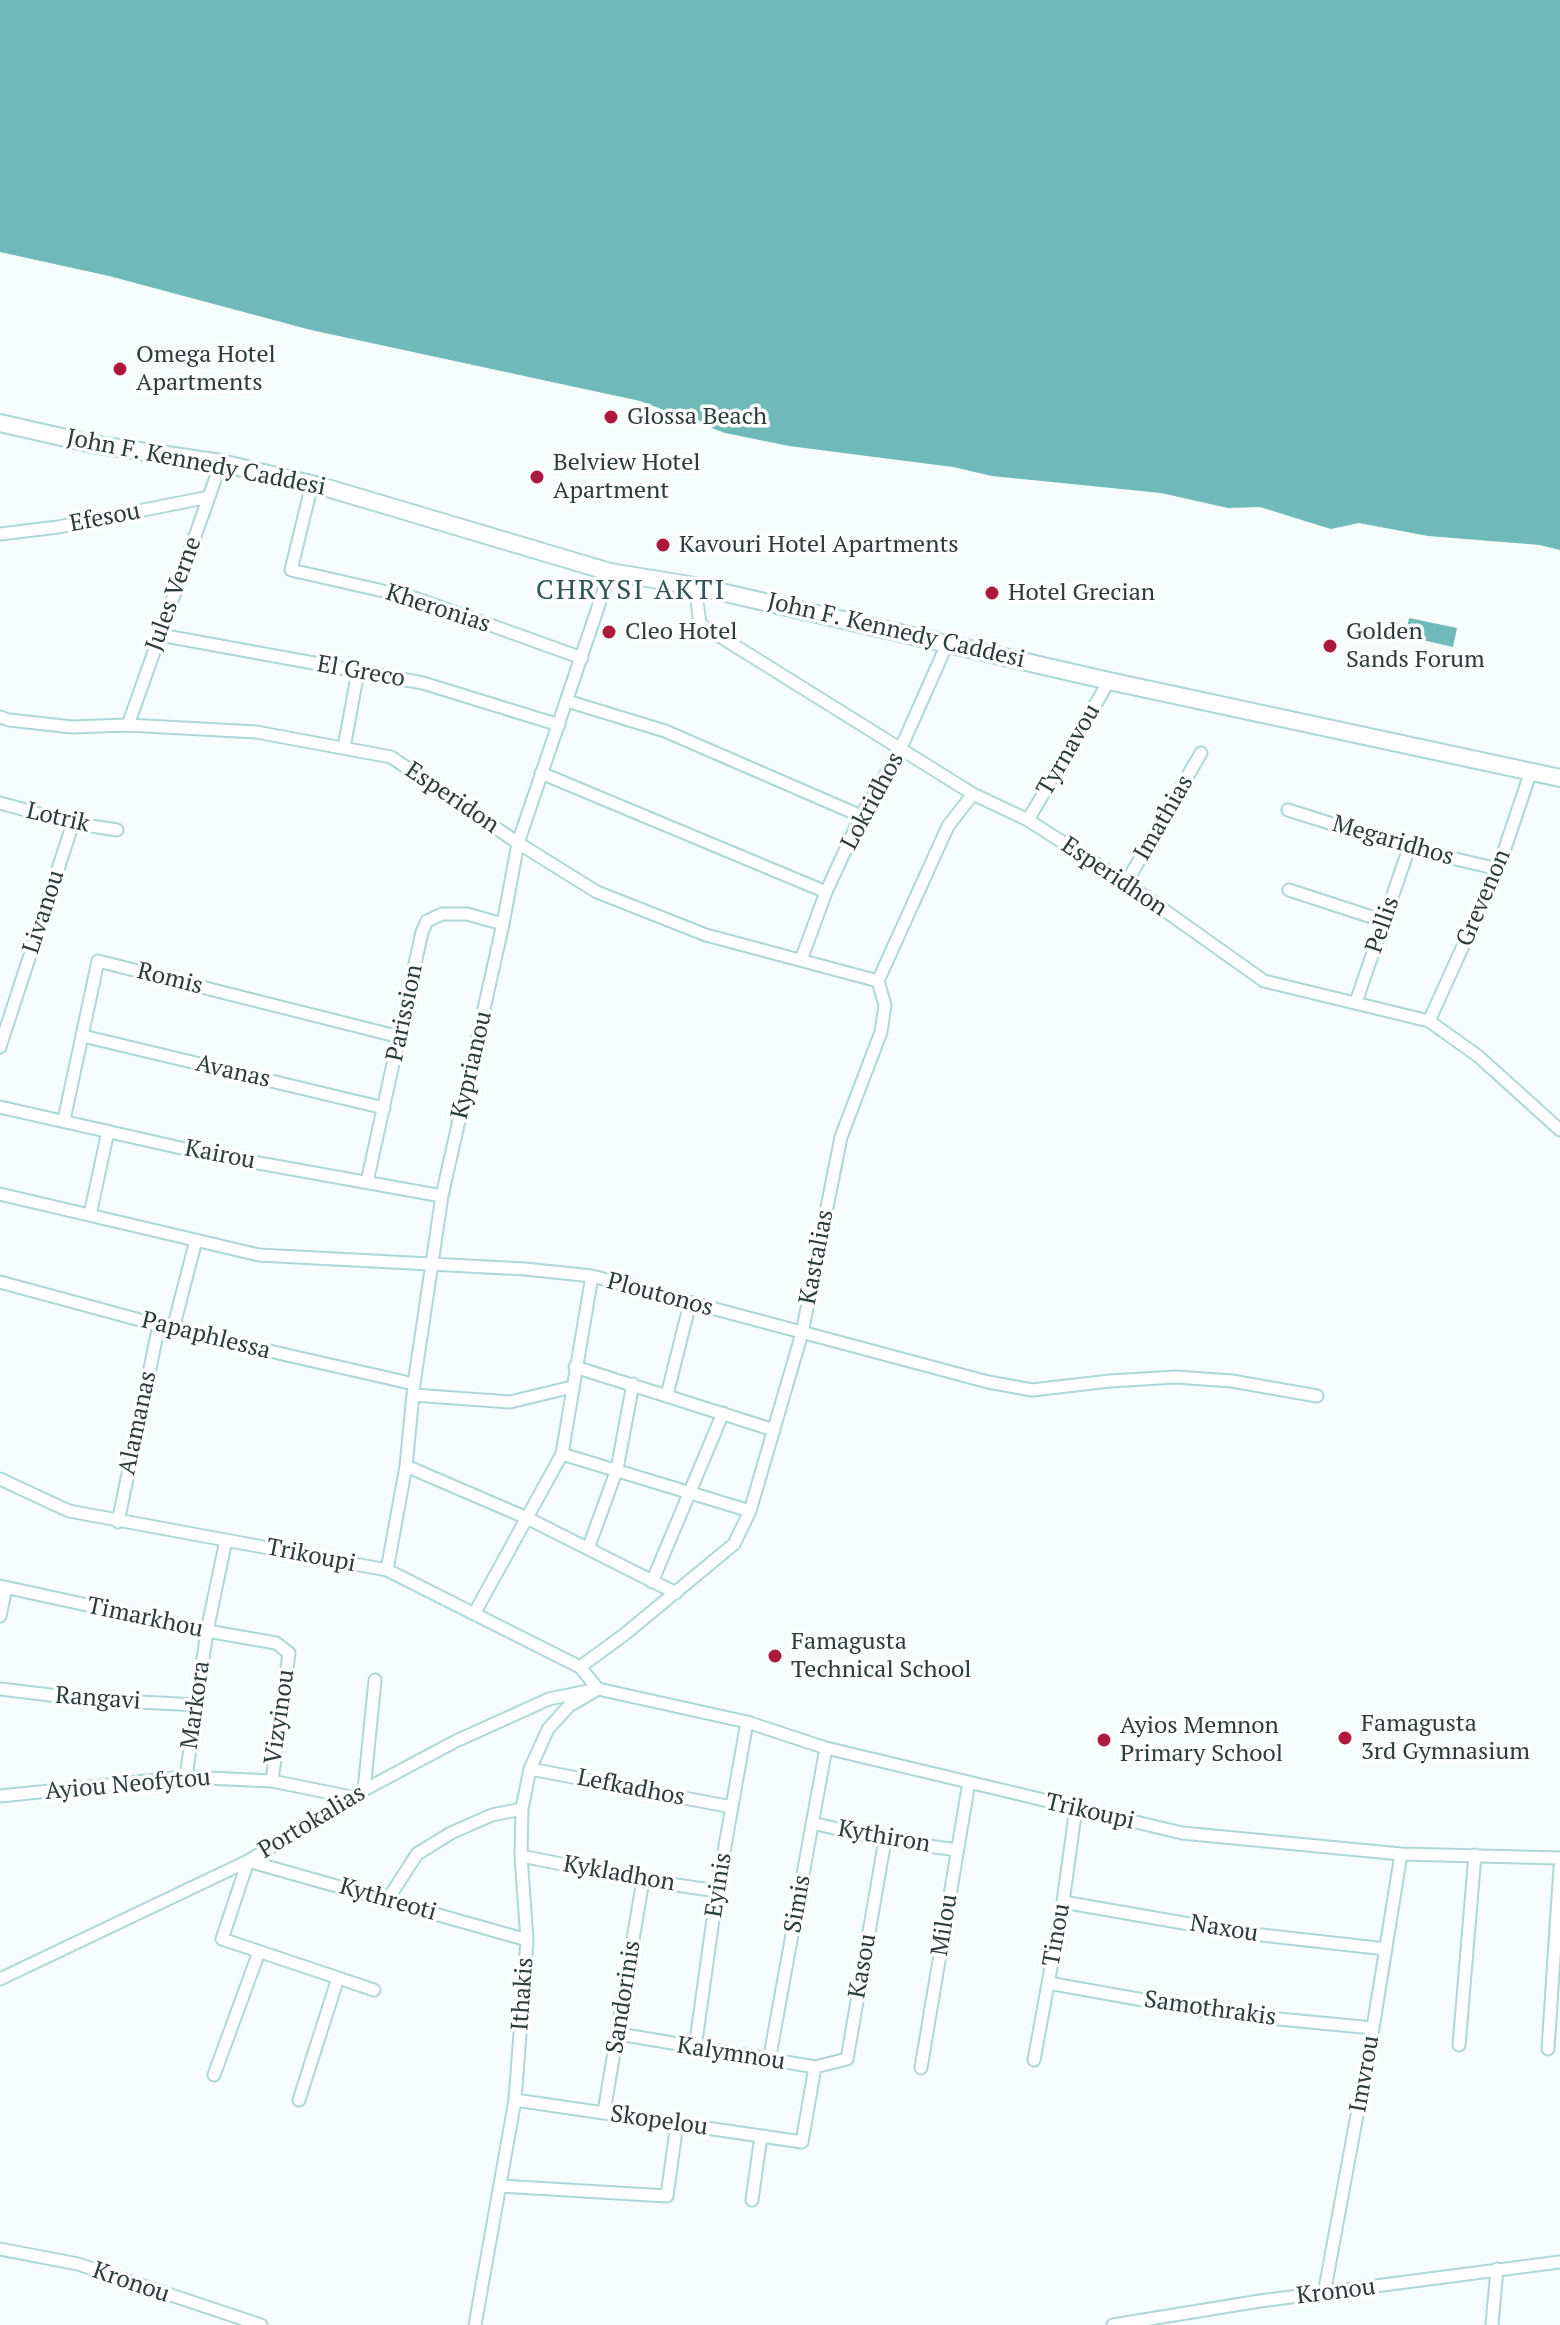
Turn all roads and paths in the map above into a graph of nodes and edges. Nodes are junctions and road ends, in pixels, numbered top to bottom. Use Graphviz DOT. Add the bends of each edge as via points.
graph roads {
  1 [pos="0,423"];
  2 [pos="221,463"];
  3 [pos="312,484"];
  4 [pos="209,497"];
  5 [pos="0,534"];
  6 [pos="610,572"];
  7 [pos="695,586"];
  8 [pos="160,635"];
  9 [pos="948,642"];
  10 [pos="582,658"];
  11 [pos="358,672"];
  12 [pos="1109,681"];
  13 [pos="567,701"];
  14 [pos="0,717"];
  15 [pos="128,725"];
  16 [pos="559,725"];
  17 [pos="344,747"];
  18 [pos="900,750"];
  19 [pos="1201,753"];
  20 [pos="1531,771"];
  21 [pos="541,773"];
  22 [pos="1560,778"];
  23 [pos="973,794"];
  24 [pos="0,805"];
  25 [pos="1288,810"];
  26 [pos="861,816"];
  27 [pos="1028,820"];
  28 [pos="73,823"];
  29 [pos="117,830"];
  30 [pos="518,843"];
  31 [pos="1409,848"];
  32 [pos="1498,869"];
  33 [pos="1126,883"];
  34 [pos="1289,890"];
  35 [pos="826,892"];
  36 [pos="1384,921"];
  37 [pos="503,924"];
  38 [pos="801,960"];
  39 [pos="878,981"];
  40 [pos="1356,1002"];
  41 [pos="1429,1021"];
  42 [pos="83,1036"];
  43 [pos="400,1037"];
  44 [pos="0,1047"];
  45 [pos="0,1107"];
  46 [pos="384,1108"];
  47 [pos="64,1120"];
  48 [pos="1560,1130"];
  49 [pos="108,1131"];
  50 [pos="367,1182"];
  51 [pos="0,1194"];
  52 [pos="442,1196"];
  53 [pos="90,1215"];
  54 [pos="196,1240"];
  55 [pos="431,1266"];
  56 [pos="592,1276"];
  57 [pos="0,1282"];
  58 [pos="690,1303"];
  59 [pos="159,1325"];
  60 [pos="173,1329"];
  61 [pos="802,1333"];
  62 [pos="575,1367"];
  63 [pos="633,1384"];
  64 [pos="572,1387"];
  65 [pos="413,1390"];
  66 [pos="667,1395"];
  67 [pos="1317,1396"];
  68 [pos="723,1413"];
  69 [pos="774,1430"];
  70 [pos="562,1454"];
  71 [pos="406,1466"];
  72 [pos="617,1469"];
  73 [pos="0,1479"];
  74 [pos="691,1493"];
  75 [pos="750,1511"];
  76 [pos="527,1518"];
  77 [pos="118,1522"];
  78 [pos="226,1540"];
  79 [pos="588,1549"];
  80 [pos="387,1570"];
  81 [pos="652,1582"];
  82 [pos="3,1587"];
  83 [pos="676,1593"];
  84 [pos="474,1614"];
  85 [pos="0,1616"];
  86 [pos="207,1631"];
  87 [pos="289,1653"];
  88 [pos="580,1667"];
  89 [pos="375,1680"];
  90 [pos="0,1689"];
  91 [pos="598,1689"];
  92 [pos="630,1695"];
  93 [pos="197,1705"];
  94 [pos="747,1722"];
  95 [pos="826,1748"];
  96 [pos="530,1769"];
  97 [pos="186,1777"];
  98 [pos="272,1781"];
  99 [pos="969,1782"];
  100 [pos="364,1790"];
  101 [pos="0,1796"];
  102 [pos="351,1797"];
  103 [pos="732,1807"];
  104 [pos="1076,1808"];
  105 [pos="522,1809"];
  106 [pos="812,1823"];
  107 [pos="885,1840"];
  108 [pos="957,1850"];
  109 [pos="1401,1854"];
  110 [pos="1475,1855"];
  111 [pos="521,1856"];
  112 [pos="1560,1858"];
  113 [pos="248,1861"];
  114 [pos="1560,1867"];
  115 [pos="643,1880"];
  116 [pos="717,1891"];
  117 [pos="388,1899"];
  118 [pos="1063,1902"];
  119 [pos="527,1940"];
  120 [pos="1386,1949"];
  121 [pos="259,1952"];
  122 [pos="338,1978"];
  123 [pos="0,1979"];
  124 [pos="1048,1983"];
  125 [pos="374,1990"];
  126 [pos="1373,2028"];
  127 [pos="619,2034"];
  128 [pos="1459,2045"];
  129 [pos="695,2048"];
  130 [pos="1548,2049"];
  131 [pos="1034,2060"];
  132 [pos="769,2061"];
  133 [pos="815,2067"];
  134 [pos="921,2068"];
  135 [pos="214,2075"];
  136 [pos="299,2100"];
  137 [pos="515,2100"];
  138 [pos="604,2112"];
  139 [pos="677,2123"];
  140 [pos="761,2136"];
  141 [pos="802,2142"];
  142 [pos="500,2186"];
  143 [pos="752,2200"];
  144 [pos="0,2249"];
  145 [pos="1560,2262"];
  146 [pos="1497,2269"];
  147 [pos="1324,2294"];
  148 [pos="261,2325"];
  149 [pos="475,2325"];
  150 [pos="1113,2325"];
  151 [pos="1492,2325"];
  1 -- 2 [label="street, John F. Kennedy Caddesi" via="92,444"];
  2 -- 3 [label="street, John F. Kennedy Caddesi"];
  2 -- 4 [label="street, Jules Verne"];
  3 -- 6 [label="street, John F. Kennedy Caddesi"];
  3 -- 10 [label="street, Kheronias" via="291,570 418,599"];
  4 -- 5 [label="street, Efesou"];
  4 -- 8 [label="street, Jules Verne"];
  6 -- 7 [label="street, John F. Kennedy Caddesi"];
  6 -- 10 [label="street, Kyprianou"];
  7 -- 9 [label="street, John F. Kennedy Caddesi"];
  7 -- 18 [label="street, Esperidhon" via="700,624"];
  8 -- 11 [label="street, El Greco"];
  8 -- 15 [label="street, Jules Verne"];
  9 -- 12 [label="street, John F. Kennedy Caddesi"];
  9 -- 18 [label="street, Lokridhos"];
  10 -- 13 [label="street, Kyprianou"];
  11 -- 16 [label="street, El Greco" via="423,683"];
  11 -- 17 [label="street"];
  12 -- 20 [label="street, John F. Kennedy Caddesi"];
  12 -- 27 [label="street, Tyrnavou"];
  13 -- 16 [label="street, Kyprianou"];
  13 -- 26 [label="street" via="665,731"];
  14 -- 15 [label="street, Esperidon" via="72,727"];
  15 -- 17 [label="street, Esperidon" via="256,732"];
  16 -- 21 [label="street, Kyprianou"];
  17 -- 30 [label="street, Esperidon" via="391,757"];
  18 -- 23 [label="street, Esperidhon"];
  18 -- 26 [label="street, Lokridhos"];
  19 -- 33 [label="street, Imathias"];
  20 -- 22 [label="street, John F. Kennedy Caddesi"];
  20 -- 32 [label="street, Grevenon"];
  21 -- 30 [label="street, Kyprianou"];
  21 -- 35 [label="street"];
  23 -- 27 [label="street, Esperidhon"];
  23 -- 39 [label="street" via="948,826"];
  24 -- 28 [label="street, Lotrik"];
  25 -- 31 [label="street, Megaridhos"];
  26 -- 35 [label="street, Lokridhos"];
  27 -- 33 [label="street, Esperidhon"];
  28 -- 29 [label="street, Lotrik"];
  28 -- 44 [label="street, Livanou"];
  30 -- 37 [label="street, Kyprianou"];
  30 -- 38 [label="street, Esperidon" via="597,892 706,935"];
  31 -- 32 [label="street, Megaridhos"];
  31 -- 36 [label="street, Pellis"];
  32 -- 41 [label="street, Grevenon"];
  33 -- 40 [label="street, Esperidhon" via="1264,981"];
  34 -- 36 [label="street"];
  35 -- 38 [label="street, Lokridhos"];
  36 -- 40 [label="street, Pellis"];
  37 -- 43 [label="street, Parission" via="467,914 442,914 427,921"];
  37 -- 52 [label="street, Kyprianou"];
  38 -- 39 [label="street, Esperidon"];
  39 -- 61 [label="street, Kastalias" via="885,1005 881,1032 841,1137"];
  40 -- 41 [label="street, Esperidhon"];
  41 -- 48 [label="street, Esperidhon" via="1478,1056"];
  42 -- 43 [label="street, Romis" via="98,961"];
  42 -- 46 [label="street, Avanas"];
  42 -- 47 [label="street, Romis"];
  43 -- 46 [label="street, Parission"];
  45 -- 47 [label="street, Kairou"];
  46 -- 50 [label="street, Parission"];
  47 -- 49 [label="street, Kairou"];
  49 -- 50 [label="street, Kairou"];
  49 -- 53 [label="street"];
  50 -- 52 [label="street, Kairou"];
  51 -- 53 [label="street, Ploutonos"];
  52 -- 55 [label="street, Kyprianou"];
  53 -- 54 [label="street, Ploutonos"];
  54 -- 55 [label="street, Ploutonos" via="259,1255"];
  54 -- 60 [label="street"];
  55 -- 56 [label="street, Ploutonos"];
  55 -- 65 [label="street, Kyprianou"];
  56 -- 58 [label="street, Ploutonos"];
  56 -- 62 [label="street"];
  57 -- 59 [label="street, Papaphlessa"];
  58 -- 61 [label="street, Ploutonos"];
  58 -- 66 [label="street"];
  59 -- 60 [label="street, Papaphlessa"];
  59 -- 77 [label="street, Alamanas"];
  60 -- 65 [label="street, Papaphlessa"];
  61 -- 67 [label="street, Ploutonos" via="1032,1390 1176,1377"];
  61 -- 69 [label="street, Kastalias"];
  62 -- 63 [label="street"];
  62 -- 64 [label="street"];
  63 -- 66 [label="street"];
  63 -- 72 [label="street"];
  64 -- 65 [label="street, Papaphlessa" via="510,1402"];
  64 -- 70 [label="street"];
  65 -- 71 [label="street, Kyprianou"];
  66 -- 68 [label="street"];
  68 -- 69 [label="street"];
  68 -- 74 [label="street"];
  69 -- 75 [label="street, Kastalias"];
  70 -- 72 [label="street"];
  70 -- 76 [label="street"];
  71 -- 76 [label="street"];
  71 -- 80 [label="street, Kyprianou"];
  72 -- 74 [label="street"];
  72 -- 79 [label="street"];
  73 -- 77 [label="street, Trikoupi" via="69,1511"];
  74 -- 75 [label="street"];
  74 -- 81 [label="street"];
  75 -- 83 [label="street, Kastalias" via="734,1544"];
  76 -- 79 [label="street"];
  76 -- 84 [label="street"];
  77 -- 78 [label="street, Trikoupi"];
  78 -- 80 [label="street, Trikoupi"];
  78 -- 86 [label="street, Markora"];
  79 -- 81 [label="street"];
  80 -- 84 [label="street, Trikoupi"];
  81 -- 83 [label="street"];
  82 -- 85 [label="street"];
  82 -- 86 [label="street, Timarkhou"];
  83 -- 88 [label="street, Kastalias"];
  84 -- 88 [label="street, Trikoupi"];
  86 -- 87 [label="street, Timarkhou" via="276,1643"];
  86 -- 93 [label="street, Markora"];
  87 -- 98 [label="street, Vizyinou"];
  88 -- 91 [label="street, Trikoupi"];
  89 -- 100 [label="street"];
  90 -- 93 [label="street, Rangavi"];
  91 -- 92 [label="street, Portokalias"];
  91 -- 96 [label="street, Ithakis" via="569,1706 548,1729"];
  91 -- 100 [label="street, Portokalias" via="549,1699"];
  92 -- 94 [label="street, Trikoupi"];
  93 -- 97 [label="street, Markora"];
  94 -- 95 [label="street, Trikoupi"];
  94 -- 103 [label="street, Eyinis"];
  95 -- 99 [label="street, Trikoupi"];
  95 -- 106 [label="street, Simis"];
  96 -- 103 [label="street, Lefkadhos"];
  96 -- 105 [label="street, Ithakis"];
  97 -- 98 [label="street, Ayiou Neofytou"];
  97 -- 101 [label="street, Ayiou Neofytou"];
  98 -- 102 [label="street, Ayiou Neofytou"];
  99 -- 104 [label="street, Trikoupi"];
  99 -- 108 [label="street, Milou"];
  100 -- 102 [label="street, Portokalias"];
  102 -- 113 [label="street, Portokalias"];
  103 -- 116 [label="street, Eyinis"];
  104 -- 109 [label="street, Trikoupi" via="1182,1833"];
  104 -- 118 [label="street, Tinou"];
  105 -- 111 [label="street, Ithakis"];
  105 -- 117 [label="street" via="492,1815 417,1854"];
  106 -- 107 [label="street, Kythiron"];
  106 -- 132 [label="street, Simis"];
  107 -- 108 [label="street, Kythiron"];
  107 -- 133 [label="street, Kasou" via="847,2059"];
  108 -- 134 [label="street, Milou"];
  109 -- 110 [label="street, Trikoupi"];
  109 -- 120 [label="street, Imvrou"];
  110 -- 112 [label="street, Trikoupi"];
  110 -- 128 [label="street"];
  111 -- 115 [label="street, Kykladhon"];
  111 -- 119 [label="street, Ithakis"];
  113 -- 117 [label="street, Kythreoti"];
  113 -- 121 [label="street" via="222,1939"];
  113 -- 123 [label="street, Portokalias"];
  114 -- 130 [label="street"];
  115 -- 116 [label="street, Kykladhon"];
  115 -- 127 [label="street, Sandorinis"];
  116 -- 129 [label="street, Eyinis"];
  117 -- 119 [label="street, Kythreoti"];
  118 -- 120 [label="street, Naxou" via="1235,1932"];
  118 -- 124 [label="street, Tinou"];
  119 -- 137 [label="street, Ithakis"];
  120 -- 126 [label="street, Imvrou"];
  121 -- 122 [label="street"];
  121 -- 135 [label="street"];
  122 -- 125 [label="street"];
  122 -- 136 [label="street"];
  124 -- 126 [label="street, Samothrakis" via="1216,2013"];
  124 -- 131 [label="street, Tinou"];
  126 -- 147 [label="street, Imvrou"];
  127 -- 129 [label="street, Kalymnou"];
  127 -- 138 [label="street, Sandorinis"];
  129 -- 132 [label="street, Kalymnou"];
  132 -- 133 [label="street, Kalymnou"];
  133 -- 141 [label="street, Kalymnou"];
  137 -- 138 [label="street, Skopelou"];
  137 -- 142 [label="street, Ithakis"];
  138 -- 139 [label="street, Skopelou"];
  139 -- 140 [label="street, Skopelou"];
  139 -- 142 [label="street" via="667,2196"];
  140 -- 141 [label="street, Skopelou"];
  140 -- 143 [label="street"];
  142 -- 149 [label="street, Ithakis"];
  144 -- 148 [label="street, Kronou" via="78,2264"];
  145 -- 146 [label="street, Kronou"];
  146 -- 147 [label="street, Kronou"];
  146 -- 151 [label="street"];
  147 -- 150 [label="street, Kronou"];
}
